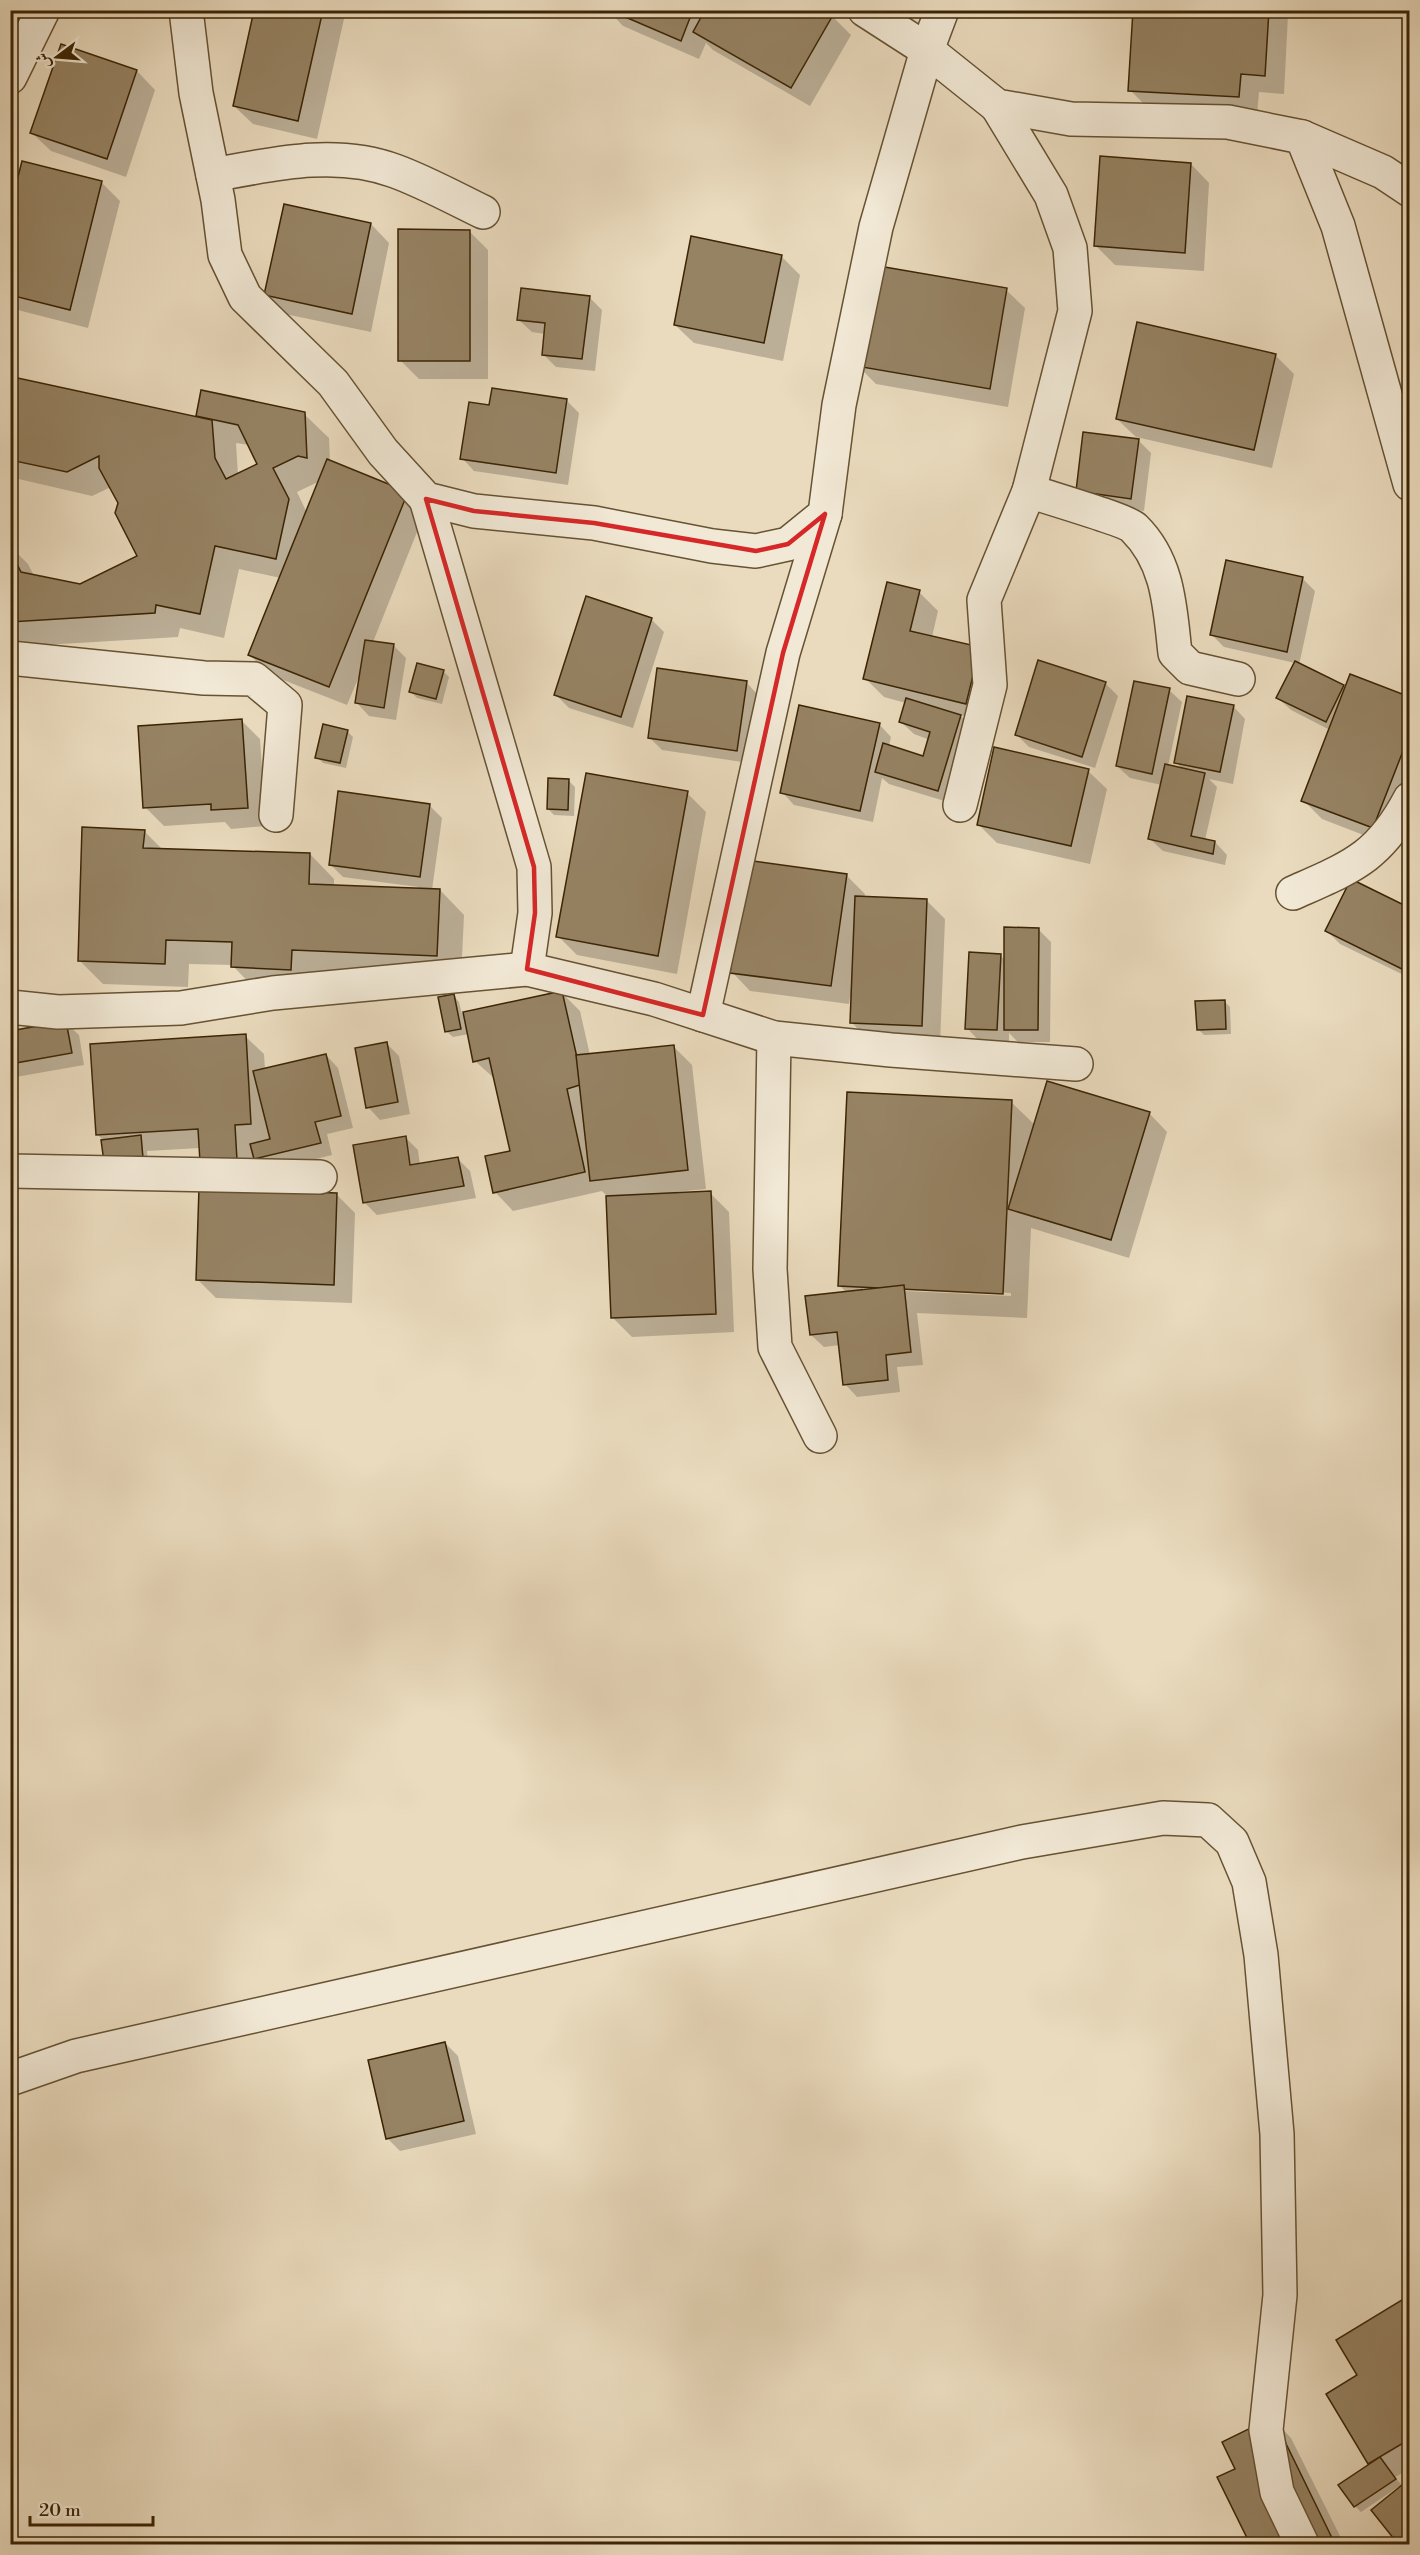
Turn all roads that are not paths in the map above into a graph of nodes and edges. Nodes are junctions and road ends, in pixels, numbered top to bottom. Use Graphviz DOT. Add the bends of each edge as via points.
graph roads {
  1 [pos="43,10"];
  2 [pos="186,10"];
  3 [pos="865,10"];
  4 [pos="942,10"];
  5 [pos="927,50"];
  6 [pos="10,77"];
  7 [pos="997,106"];
  8 [pos="1302,137"];
  9 [pos="213,175"];
  10 [pos="1410,190"];
  11 [pos="483,212"];
  12 [pos="1410,484"];
  13 [pos="1029,491"];
  14 [pos="426,499"];
  15 [pos="825,514"];
  16 [pos="10,658"];
  17 [pos="1238,679"];
  18 [pos="1410,798"];
  19 [pos="960,805"];
  20 [pos="276,815"];
  21 [pos="1293,893"];
  22 [pos="527,969"];
  23 [pos="10,1007"];
  24 [pos="703,1015"];
  25 [pos="774,1038"];
  26 [pos="1076,1064"];
  27 [pos="10,1171"];
  28 [pos="320,1177"];
  29 [pos="820,1436"];
  30 [pos="10,2079"];
  31 [pos="1302,2544"];
  1 -- 6 [label="street"];
  2 -- 9 [label="street" via="196,93"];
  3 -- 5 [label="street"];
  4 -- 5 [label="street"];
  5 -- 7 [label="street"];
  5 -- 15 [label="street" via="876,227 839,405"];
  7 -- 8 [label="street" via="1071,119 1228,122"];
  7 -- 13 [label="street" via="1052,195 1070,248 1075,311"];
  8 -- 10 [label="street" via="1383,172"];
  8 -- 12 [label="street" via="1338,226"];
  9 -- 11 [label="street" via="290,161 340,159 394,170"];
  9 -- 14 [label="street" via="225,255 245,297 333,383 383,452"];
  13 -- 17 [label="street" via="1133,526 1161,565 1175,653 1190,668"];
  13 -- 19 [label="street" via="984,600 990,685"];
  14 -- 15 [label="street" via="474,511 594,523 756,551 788,544"];
  14 -- 22 [label="street" via="534,867 535,913"];
  15 -- 24 [label="street" via="780,664"];
  16 -- 20 [label="street" via="204,678 254,679 285,705"];
  18 -- 21 [label="street" via="1382,842 1358,863"];
  22 -- 23 [label="street" via="273,993 181,1008 58,1012"];
  22 -- 24 [label="street" via="654,999"];
  24 -- 25 [label="street"];
  25 -- 26 [label="street"];
  25 -- 29 [label="street" via="770,1269 775,1347"];
  27 -- 28 [label="street"];
  30 -- 31 [label="street" via="88,2053 1023,1842 1163,1818 1208,1820 1232,1842 1249,1882 1261,1955 1277,2134 1280,2295 1266,2430 1277,2492"];
}
